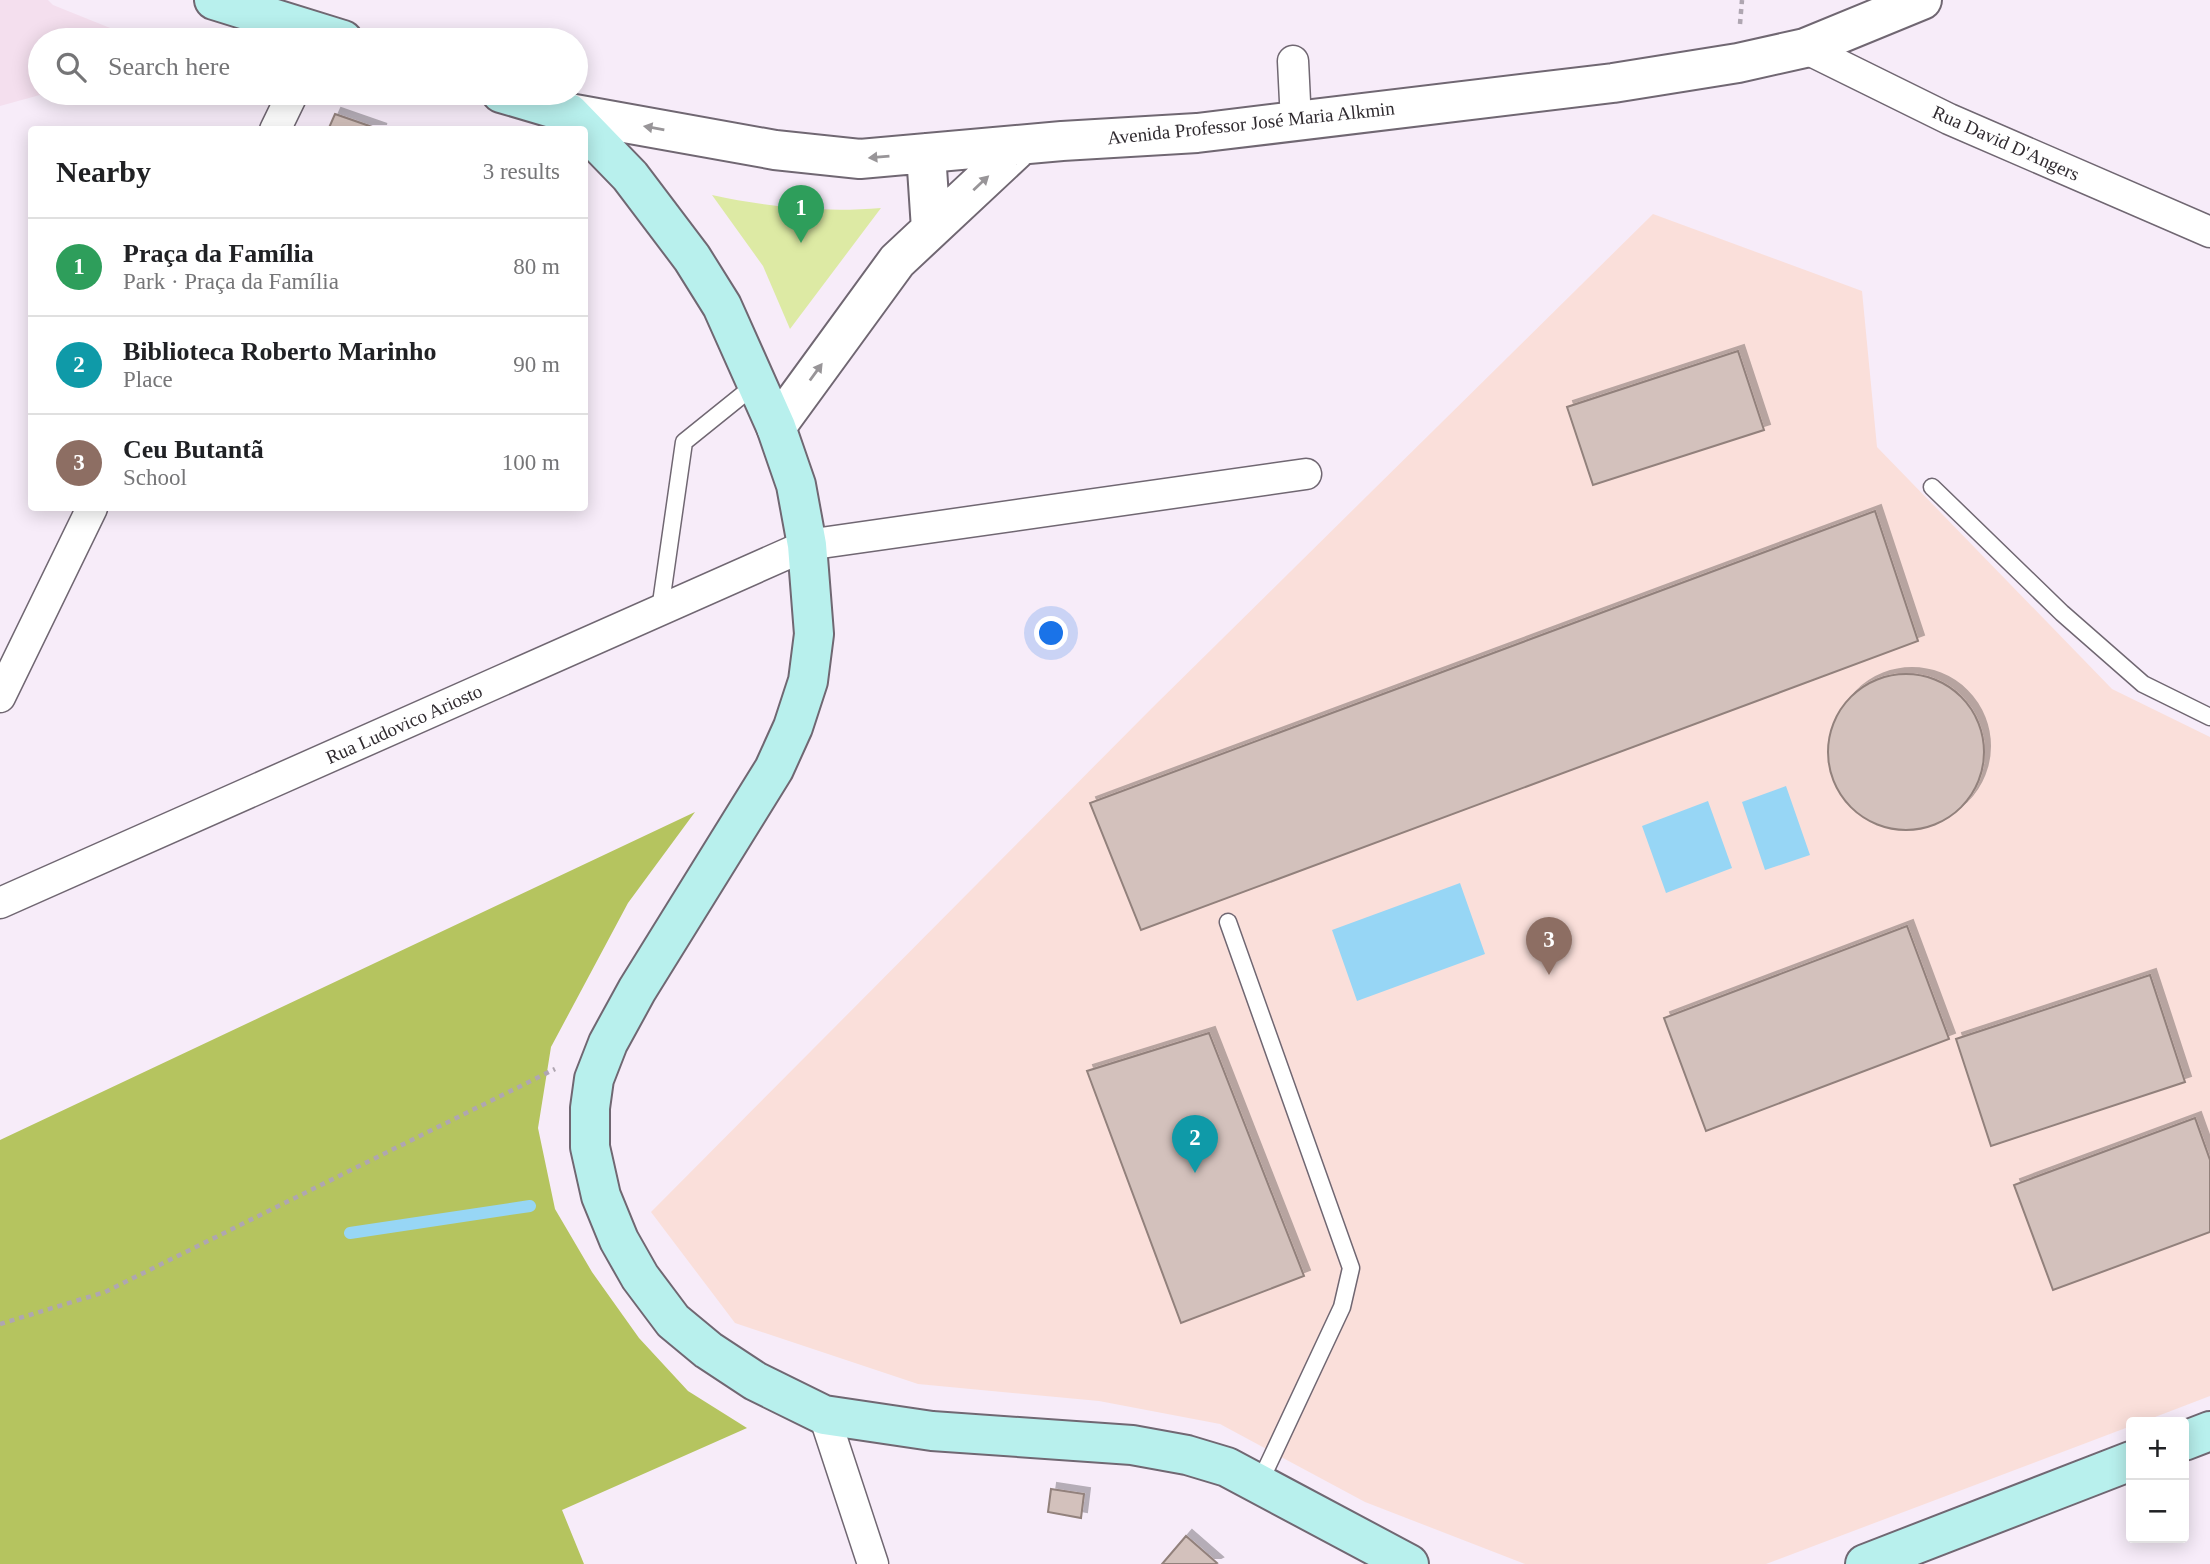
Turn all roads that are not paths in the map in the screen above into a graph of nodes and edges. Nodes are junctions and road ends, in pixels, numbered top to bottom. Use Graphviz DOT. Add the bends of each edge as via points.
graph roads {
  1 [pos="214,0"];
  2 [pos="1923,0"];
  3 [pos="297,28"];
  4 [pos="1805,48"];
  5 [pos="1293,61"];
  6 [pos="287,105"];
  7 [pos="542,105"];
  8 [pos="569,113"];
  9 [pos="1296,122"];
  10 [pos="277,126"];
  11 [pos="582,126"];
  12 [pos="588,133"];
  13 [pos="1020,146"];
  14 [pos="926,153"];
  15 [pos="931,229"];
  16 [pos="2210,232"];
  17 [pos="756,383"];
  18 [pos="776,427"];
  19 [pos="1306,474"];
  20 [pos="1931,487"];
  21 [pos="91,511"];
  22 [pos="807,545"];
  23 [pos="660,610"];
  24 [pos="0,697"];
  25 [pos="2210,717"];
  26 [pos="0,903"];
  27 [pos="1228,922"];
  28 [pos="824,1415"];
  29 [pos="2210,1431"];
  30 [pos="2189,1439"];
  31 [pos="2126,1463"];
  32 [pos="1259,1484"];
  33 [pos="873,1564"];
  34 [pos="1409,1564"];
  35 [pos="1865,1564"];
  1 -- 3 [label="main road"];
  2 -- 4 [label="street, Avenida Professor José Maria Alkmin"];
  4 -- 9 [label="street, Avenida Professor José Maria Alkmin" via="1738,64 1613,83"];
  4 -- 16 [label="street, Rua David D'Angers" via="1949,119"];
  5 -- 9 [label="street"];
  6 -- 10 [label="street"];
  7 -- 8 [label="main road"];
  8 -- 11 [label="main road"];
  14 -- 8 [label="street, Avenida Professor José Maria Alkmin, one-way" via="859,159 775,150"];
  9 -- 13 [label="street, Avenida Professor José Maria Alkmin"];
  12 -- 17 [label="main road" via="630,176 692,258 722,306"];
  13 -- 14 [label="street, Avenida Professor José Maria Alkmin"];
  15 -- 13 [label="street, one-way"];
  14 -- 15 [label="street"];
  18 -- 15 [label="street, one-way" via="897,261"];
  17 -- 18 [label="main road"];
  17 -- 23 [label="lane" via="684,442"];
  18 -- 22 [label="main road" via="796,485"];
  19 -- 22 [label="street, Rua Ludovico Ariosto"];
  20 -- 25 [label="lane" via="2143,684"];
  21 -- 24 [label="street"];
  22 -- 23 [label="street, Rua Ludovico Ariosto"];
  22 -- 28 [label="main road" via="814,634 808,681 793,727 774,769 608,1043 594,1080 590,1147 601,1196 619,1240 640,1278 673,1321 755,1381"];
  23 -- 26 [label="street, Rua Ludovico Ariosto"];
  27 -- 32 [label="lane" via="1351,1268 1342,1307"];
  28 -- 32 [label="main road" via="932,1431 1132,1444 1227,1467"];
  28 -- 33 [label="street"];
  29 -- 30 [label="main road"];
  31 -- 35 [label="main road"];
  32 -- 34 [label="main road"];
}
